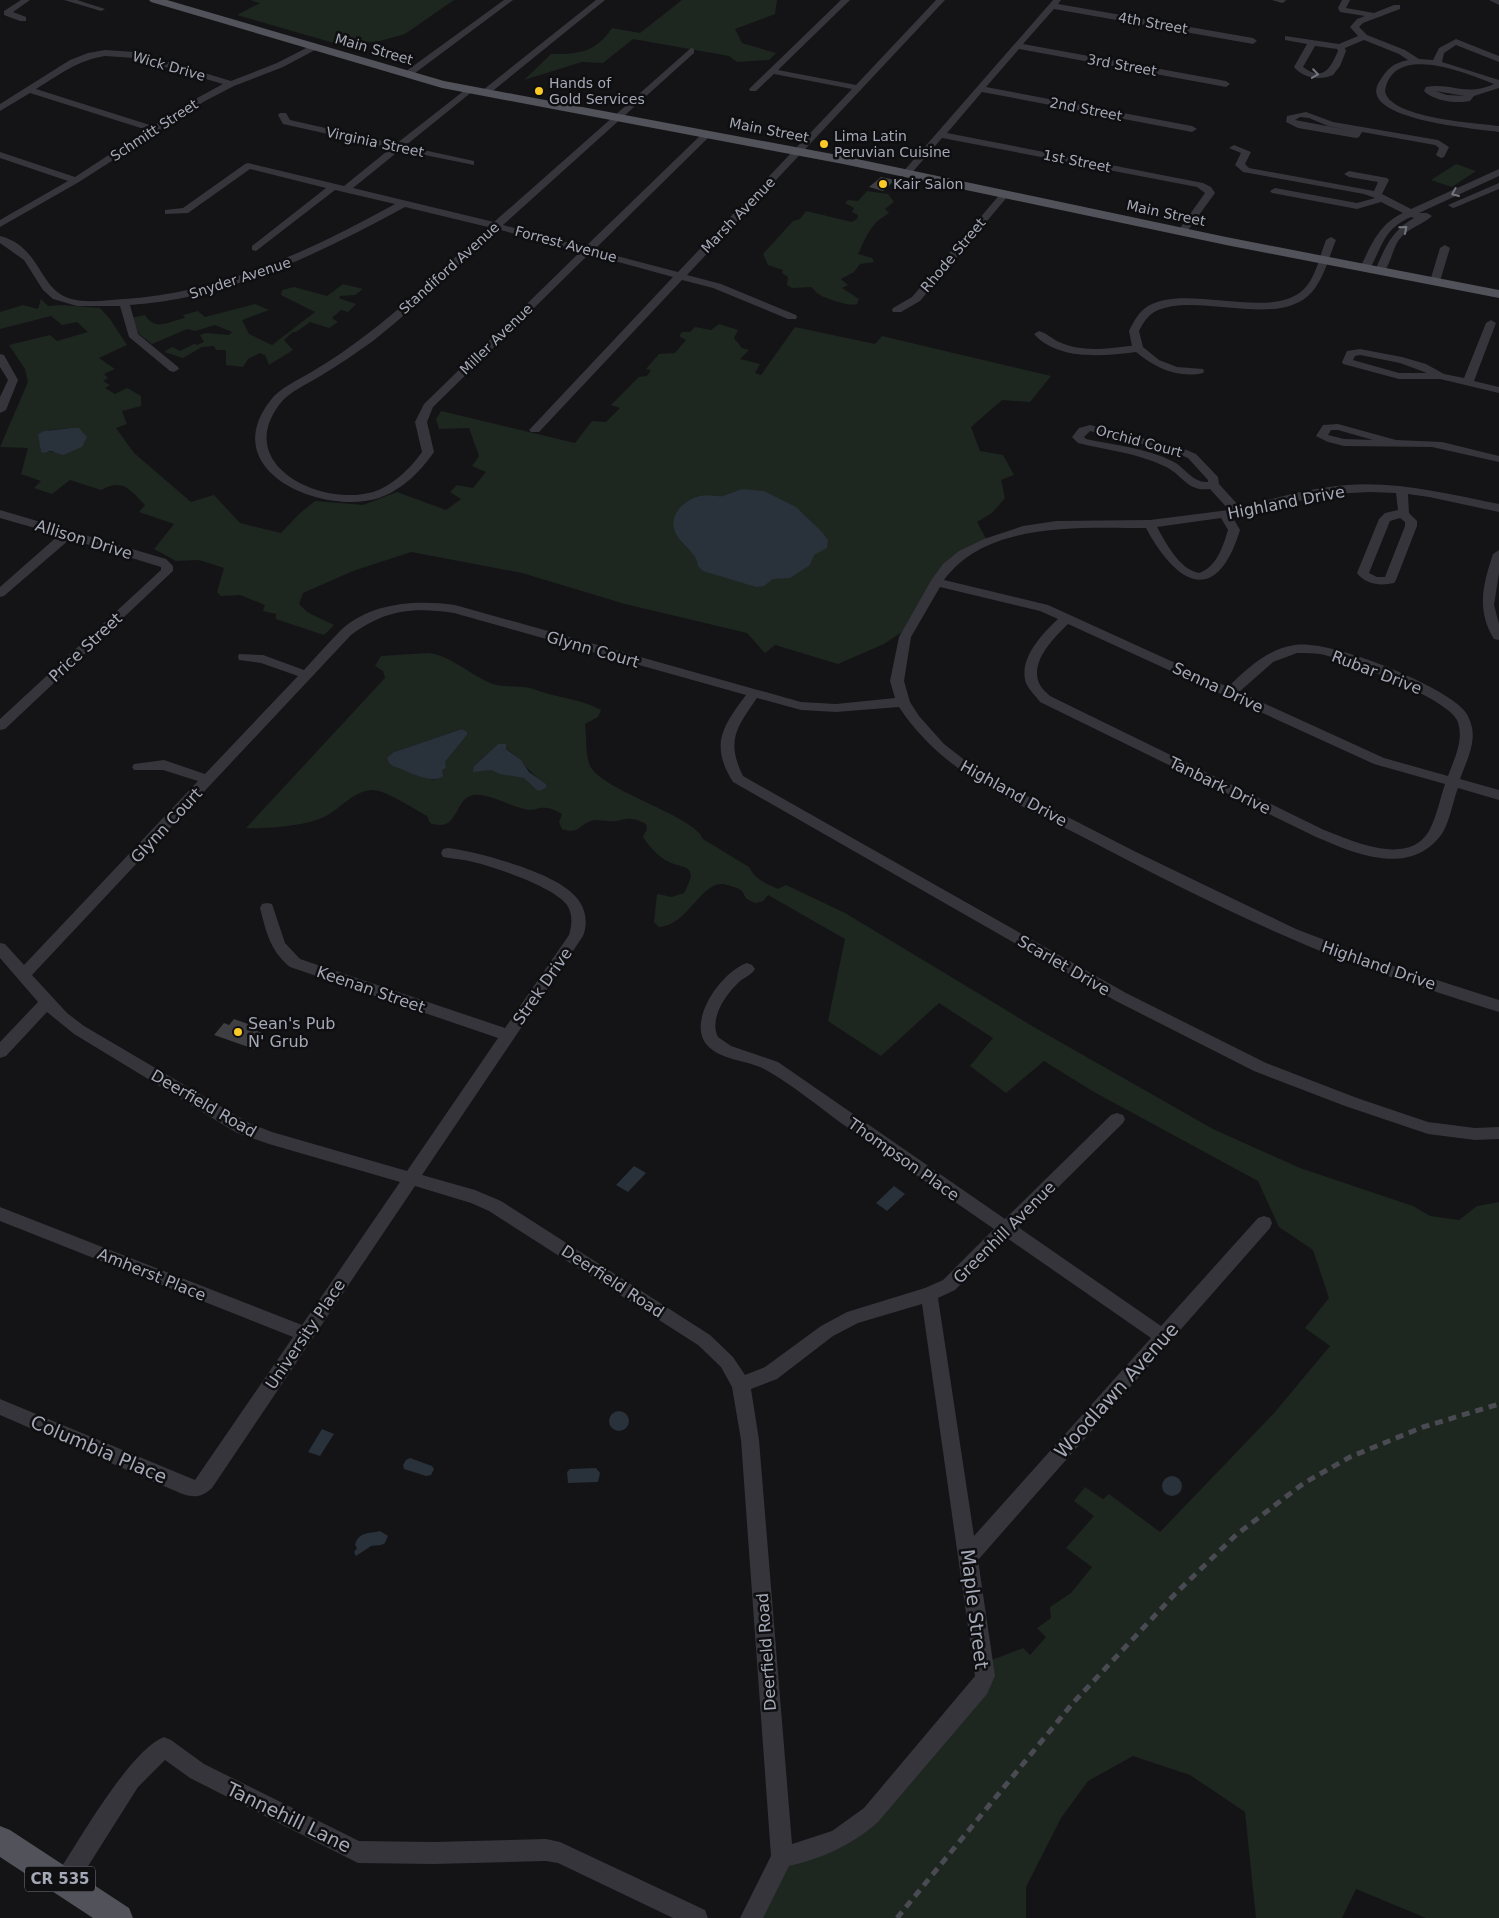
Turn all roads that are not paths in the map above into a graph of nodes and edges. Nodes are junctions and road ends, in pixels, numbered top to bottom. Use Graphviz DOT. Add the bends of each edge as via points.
graph roads {
  1 [pos="26,0"];
  2 [pos="68,0"];
  3 [pos="155,0"];
  4 [pos="509,0"];
  5 [pos="601,0"];
  6 [pos="846,0"];
  7 [pos="941,0"];
  8 [pos="1346,0"];
  9 [pos="1493,0"];
  10 [pos="1055,3"];
  11 [pos="1499,3"];
  12 [pos="1397,7"];
  13 [pos="101,9"];
  14 [pos="1377,14"];
  15 [pos="24,19"];
  16 [pos="1465,36"];
  17 [pos="1364,37"];
  18 [pos="1288,38"];
  19 [pos="1253,41"];
  20 [pos="1456,42"];
  21 [pos="1312,43"];
  22 [pos="1018,46"];
  23 [pos="1340,46"];
  24 [pos="314,47"];
  25 [pos="691,51"];
  26 [pos="1499,59"];
  27 [pos="1417,62"];
  28 [pos="1437,63"];
  29 [pos="772,71"];
  30 [pos="408,74"];
  31 [pos="231,84"];
  32 [pos="1226,84"];
  33 [pos="1499,84"];
  34 [pos="858,88"];
  35 [pos="470,89"];
  36 [pos="753,89"];
  37 [pos="980,89"];
  38 [pos="30,90"];
  39 [pos="486,92"];
  40 [pos="1471,94"];
  41 [pos="0,108"];
  42 [pos="283,115"];
  43 [pos="618,117"];
  44 [pos="1419,128"];
  45 [pos="153,129"];
  46 [pos="1192,129"];
  47 [pos="1499,129"];
  48 [pos="1358,130"];
  49 [pos="707,134"];
  50 [pos="942,134"];
  51 [pos="399,147"];
  52 [pos="1234,148"];
  53 [pos="798,151"];
  54 [pos="0,155"];
  55 [pos="1441,155"];
  56 [pos="471,163"];
  57 [pos="1499,172"];
  58 [pos="907,173"];
  59 [pos="1349,174"];
  60 [pos="1285,177"];
  61 [pos="1488,179"];
  62 [pos="76,180"];
  63 [pos="1499,185"];
  64 [pos="334,186"];
  65 [pos="346,189"];
  66 [pos="1275,191"];
  67 [pos="1005,194"];
  68 [pos="1380,197"];
  69 [pos="1269,200"];
  70 [pos="404,203"];
  71 [pos="168,212"];
  72 [pos="1410,212"];
  73 [pos="1422,218"];
  74 [pos="0,224"];
  75 [pos="496,226"];
  76 [pos="1183,231"];
  77 [pos="0,239"];
  78 [pos="1331,240"];
  79 [pos="256,248"];
  80 [pos="1446,248"];
  81 [pos="587,250"];
  82 [pos="1323,260"];
  83 [pos="1365,268"];
  84 [pos="1380,271"];
  85 [pos="680,276"];
  86 [pos="1435,281"];
  87 [pos="1499,294"];
  88 [pos="124,303"];
  89 [pos="897,310"];
  90 [pos="792,317"];
  91 [pos="1491,323"];
  92 [pos="1039,334"];
  93 [pos="1138,348"];
  94 [pos="0,357"];
  95 [pos="174,369"];
  96 [pos="1199,371"];
  97 [pos="1440,376"];
  98 [pos="1468,382"];
  99 [pos="1499,390"];
  100 [pos="0,410"];
  101 [pos="535,430"];
  102 [pos="1392,442"];
  103 [pos="1499,459"];
  104 [pos="1213,485"];
  105 [pos="296,487"];
  106 [pos="1402,490"];
  107 [pos="1499,508"];
  108 [pos="1231,512"];
  109 [pos="0,514"];
  110 [pos="1402,514"];
  111 [pos="1150,524"];
  112 [pos="68,534"];
  113 [pos="1499,554"];
  114 [pos="167,566"];
  115 [pos="936,582"];
  116 [pos="0,593"];
  117 [pos="1493,601"];
  118 [pos="1066,618"];
  119 [pos="1499,636"];
  120 [pos="244,657"];
  121 [pos="306,675"];
  122 [pos="1231,692"];
  123 [pos="753,694"];
  124 [pos="903,702"];
  125 [pos="0,726"];
  126 [pos="139,767"];
  127 [pos="208,780"];
  128 [pos="1454,782"];
  129 [pos="1499,794"];
  130 [pos="448,853"];
  131 [pos="267,908"];
  132 [pos="0,948"];
  133 [pos="747,969"];
  134 [pos="24,974"];
  135 [pos="47,1002"];
  136 [pos="1499,1006"];
  137 [pos="508,1036"];
  138 [pos="0,1052"];
  139 [pos="1117,1119"];
  140 [pos="1499,1133"];
  141 [pos="412,1179"];
  142 [pos="0,1214"];
  143 [pos="1264,1223"];
  144 [pos="1006,1230"];
  145 [pos="929,1294"];
  146 [pos="305,1334"];
  147 [pos="1163,1337"];
  148 [pos="741,1385"];
  149 [pos="0,1406"];
  150 [pos="198,1489"];
  151 [pos="968,1557"];
  152 [pos="0,1840"];
  153 [pos="782,1857"];
  154 [pos="66,1882"];
  155 [pos="120,1918"];
  156 [pos="697,1918"];
  157 [pos="751,1918"];
  1 -- 15 [label="street" via="7,13"];
  2 -- 13 [label="street"];
  3 -- 24 [label="main road, Main Street"];
  4 -- 30 [label="street"];
  5 -- 39 [label="street"];
  6 -- 29 [label="street"];
  7 -- 34 [label="street, Marsh Avenue"];
  8 -- 14 [label="street" via="1343,10"];
  9 -- 11 [label="street"];
  10 -- 19 [label="street, 4th Street"];
  10 -- 22 [label="street"];
  12 -- 14 [label="street"];
  14 -- 17 [label="street" via="1355,24 1356,31"];
  16 -- 20 [label="street"];
  17 -- 23 [label="street"];
  17 -- 27 [label="street" via="1402,52"];
  18 -- 21 [label="street"];
  20 -- 26 [label="street"];
  20 -- 28 [label="street" via="1438,53"];
  21 -- 23 [label="street"];
  21 -- 23 [label="street, one-way" via="1298,67 1315,75 1332,71 1342,51"];
  22 -- 32 [label="street, 3rd Street"];
  22 -- 37 [label="street"];
  24 -- 30 [label="main road, Main Street"];
  24 -- 31 [label="street, Schmitt Street" via="280,65"];
  25 -- 43 [label="street, Standiford Avenue"];
  27 -- 28 [label="street"];
  27 -- 44 [label="street" via="1389,72 1380,93 1391,106 1406,112"];
  28 -- 33 [label="street" via="1466,69"];
  29 -- 34 [label="street"];
  29 -- 36 [label="street"];
  30 -- 35 [label="main road, Main Street"];
  31 -- 38 [label="street, Wick Drive" via="135,55 105,53 73,62"];
  31 -- 45 [label="street, Schmitt Street"];
  33 -- 40 [label="street"];
  34 -- 53 [label="street, Marsh Avenue"];
  35 -- 39 [label="main road, Main Street"];
  35 -- 51 [label="street"];
  37 -- 46 [label="street, 2nd Street"];
  37 -- 50 [label="street"];
  38 -- 41 [label="street, Wick Drive"];
  38 -- 45 [label="street"];
  39 -- 43 [label="main road, Main Street"];
  42 -- 51 [label="street, Virginia Street" via="286,122"];
  43 -- 49 [label="main road, Main Street"];
  43 -- 75 [label="street, Standiford Avenue"];
  44 -- 47 [label="street"];
  44 -- 48 [label="street"];
  44 -- 55 [label="street" via="1444,147"];
  45 -- 62 [label="street, Schmitt Street"];
  48 -- 48 [label="street" via="1331,124 1316,116 1303,114 1290,118 1298,125 1356,135"];
  49 -- 53 [label="main road, Main Street"];
  49 -- 81 [label="street, Miller Avenue"];
  50 -- 58 [label="street"];
  50 -- 76 [label="street, 1st Street" via="1200,185 1210,193"];
  51 -- 56 [label="street, Virginia Street"];
  51 -- 65 [label="street"];
  52 -- 60 [label="street" via="1246,152 1240,162 1243,168"];
  53 -- 58 [label="main road, Main Street"];
  53 -- 85 [label="street, Marsh Avenue"];
  54 -- 62 [label="street"];
  57 -- 61 [label="street"];
  58 -- 67 [label="main road, Main Street"];
  59 -- 68 [label="street" via="1384,180"];
  60 -- 66 [label="street"];
  60 -- 68 [label="street"];
  61 -- 63 [label="street"];
  61 -- 72 [label="street, one-way"];
  62 -- 74 [label="street, Schmitt Street"];
  63 -- 73 [label="street"];
  64 -- 65 [label="street, Forrest Avenue"];
  64 -- 71 [label="street, Forrest Avenue" via="248,166 185,210"];
  64 -- 79 [label="street"];
  65 -- 70 [label="street, Forrest Avenue"];
  66 -- 68 [label="street" via="1357,206"];
  66 -- 69 [label="street"];
  67 -- 76 [label="main road, Main Street"];
  67 -- 89 [label="street, Rhode Street" via="916,299"];
  68 -- 72 [label="street"];
  70 -- 75 [label="street, Forrest Avenue"];
  70 -- 88 [label="street, Snyder Avenue" via="290,263 203,292"];
  72 -- 73 [label="street"];
  72 -- 83 [label="street" via="1384,230"];
  84 -- 73 [label="street, one-way" via="1397,234"];
  75 -- 81 [label="street, Forrest Avenue"];
  75 -- 105 [label="street, Standiford Avenue" via="377,332 275,401 260,428 261,450 274,472"];
  76 -- 82 [label="main road, Main Street"];
  77 -- 88 [label="street, Snyder Avenue" via="24,253 55,297 72,303"];
  78 -- 82 [label="street"];
  80 -- 86 [label="street"];
  81 -- 85 [label="street, Forrest Avenue"];
  81 -- 105 [label="street, Miller Avenue" via="428,406 421,422 428,452 420,465 377,494 365,497 328,497"];
  82 -- 83 [label="main road, Main Street"];
  82 -- 93 [label="street" via="1308,292 1286,303 1258,306 1174,303 1154,308 1142,316 1134,331"];
  83 -- 84 [label="main road, Main Street"];
  84 -- 86 [label="main road, Main Street"];
  85 -- 90 [label="street, Forrest Avenue" via="717,286"];
  85 -- 101 [label="street, Marsh Avenue"];
  86 -- 87 [label="main road, Main Street"];
  88 -- 95 [label="street" via="133,335"];
  91 -- 98 [label="street"];
  92 -- 93 [label="street" via="1058,346 1076,350"];
  93 -- 96 [label="street" via="1155,362 1175,370"];
  94 -- 100 [label="street" via="13,380"];
  97 -- 97 [label="street" via="1418,365 1360,352 1351,353 1347,362 1399,376"];
  97 -- 98 [label="street"];
  98 -- 99 [label="street"];
  102 -- 102 [label="street" via="1329,440 1322,436 1327,427 1338,427"];
  102 -- 103 [label="street" via="1424,443"];
  104 -- 104 [label="street, Orchid Court" via="1214,479 1202,466 1192,456 1178,450 1090,428 1083,430 1078,438 1162,461 1179,470 1193,484 1202,487"];
  104 -- 108 [label="street, Orchid Court"];
  106 -- 107 [label="street, Highland Drive"];
  106 -- 108 [label="street, Highland Drive" via="1330,490"];
  106 -- 110 [label="street"];
  108 -- 111 [label="street, Highland Drive"];
  108 -- 111 [label="street" via="1232,539 1214,570 1201,576 1183,570 1160,543"];
  109 -- 112 [label="street, Allison Drive"];
  110 -- 110 [label="street" via="1385,519 1363,573 1366,578 1390,580 1411,526 1411,521"];
  111 -- 115 [label="street, Highland Drive" via="1056,525 1023,530 963,554"];
  112 -- 114 [label="street, Allison Drive"];
  112 -- 116 [label="street"];
  113 -- 117 [label="street" via="1487,589"];
  114 -- 125 [label="street, Price Street" via="167,571"];
  115 -- 118 [label="street, Senna Drive" via="1044,608"];
  115 -- 124 [label="street, Highland Drive" via="905,637 897,681"];
  117 -- 119 [label="street" via="1490,615"];
  118 -- 122 [label="street, Senna Drive"];
  118 -- 128 [label="street, Tanbark Drive" via="1036,654 1030,673 1034,686 1046,699 1319,833 1374,853 1410,854 1436,832"];
  120 -- 121 [label="street" via="263,659"];
  121 -- 123 [label="street, Glynn Court" via="357,624 382,612 424,605 455,609"];
  121 -- 127 [label="street, Glynn Court"];
  122 -- 128 [label="street, Senna Drive" via="1380,761"];
  122 -- 128 [label="street, Rubar Drive" via="1265,660 1280,653 1298,649 1343,656 1434,694 1459,712 1467,728"];
  123 -- 124 [label="street, Glynn Court" via="801,706 836,708"];
  123 -- 140 [label="street, Scarlet Drive" via="728,729 726,748 738,779 1121,997 1260,1067 1428,1128 1474,1134"];
  124 -- 136 [label="street, Highland Drive" via="939,747 975,775 1129,855 1291,934"];
  126 -- 127 [label="street" via="164,765"];
  127 -- 134 [label="street, Glynn Court"];
  128 -- 129 [label="street, Senna Drive"];
  130 -- 137 [label="street, Strek Drive" via="473,856 553,886 577,909 580,921 576,936"];
  131 -- 137 [label="street, Keenan Street" via="278,946 295,963"];
  132 -- 134 [label="street, Deerfield Road"];
  133 -- 144 [label="street, Thompson Place" via="729,982 708,1018 707,1028 712,1039 720,1047 772,1066"];
  134 -- 135 [label="street, Deerfield Road"];
  135 -- 138 [label="street"];
  135 -- 141 [label="street, Deerfield Road" via="79,1030 242,1128"];
  137 -- 141 [label="street, Strek Drive"];
  139 -- 144 [label="street, Greenhill Avenue"];
  141 -- 146 [label="street, University Place"];
  141 -- 148 [label="street, Deerfield Road" via="475,1197 512,1216 704,1340 727,1362"];
  142 -- 146 [label="street, Amherst Place"];
  143 -- 147 [label="street, Woodlawn Avenue"];
  144 -- 145 [label="street, Greenhill Avenue" via="949,1285"];
  144 -- 147 [label="street, Thompson Place"];
  145 -- 148 [label="street, Greenhill Avenue" via="853,1317 827,1331 771,1373"];
  145 -- 151 [label="street, Maple Street"];
  146 -- 150 [label="street, University Place"];
  147 -- 151 [label="street, Woodlawn Avenue"];
  148 -- 153 [label="street, Deerfield Road" via="750,1440"];
  149 -- 150 [label="street, Columbia Place"];
  151 -- 153 [label="street, Maple Street" via="985,1676 980,1687 871,1816 854,1831 818,1849"];
  152 -- 154 [label="main road, CR 535"];
  153 -- 157 [label="street"];
  154 -- 155 [label="main road, CR 535"];
  154 -- 156 [label="street, Tannehill Lane" via="131,1780 164,1747 197,1772 358,1852 546,1850 567,1856"];
}
